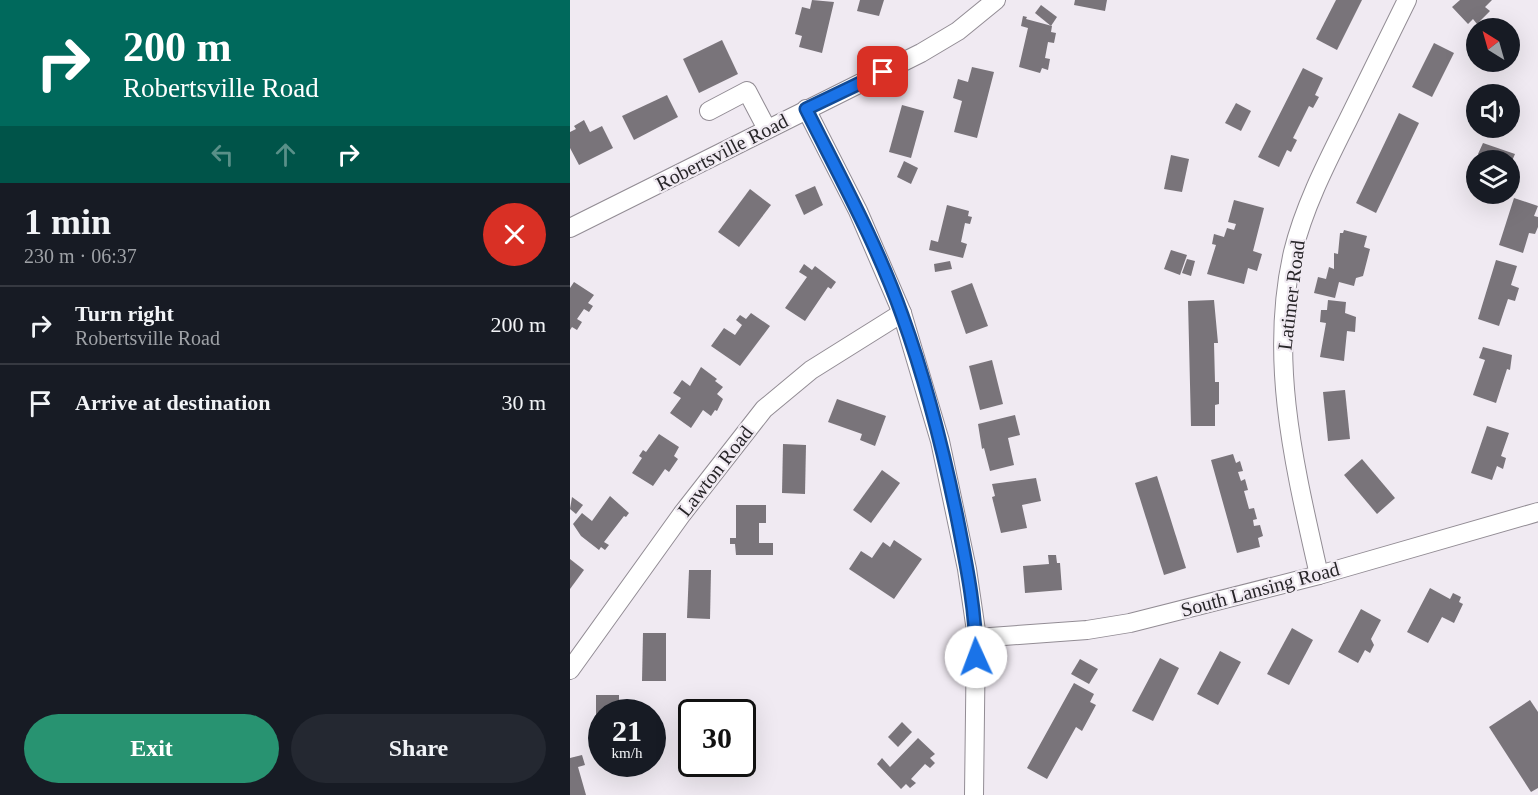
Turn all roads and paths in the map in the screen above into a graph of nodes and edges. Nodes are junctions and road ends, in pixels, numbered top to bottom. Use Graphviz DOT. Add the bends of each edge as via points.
graph roads {
  1 [pos="996,0"];
  2 [pos="1407,0"];
  3 [pos="806,109"];
  4 [pos="709,111"];
  5 [pos="767,129"];
  6 [pos="570,228"];
  7 [pos="902,313"];
  8 [pos="1538,512"];
  9 [pos="1319,574"];
  10 [pos="976,638"];
  11 [pos="570,670"];
  12 [pos="975,795"];
  1 -- 3 [label="street, Robertsville Road" via="958,31 921,53"];
  2 -- 9 [label="street, Latimer Road" via="1326,163 1293,254 1283,334 1284,385 1291,447"];
  3 -- 5 [label="street, Robertsville Road"];
  3 -- 7 [label="street" via="858,211"];
  4 -- 5 [label="street" via="747,91"];
  5 -- 6 [label="street, Robertsville Road"];
  7 -- 10 [label="street" via="951,488"];
  7 -- 11 [label="street, Lawton Road" via="811,370 764,408"];
  8 -- 9 [label="street, South Lansing Road"];
  9 -- 10 [label="street, South Lansing Road" via="1130,623"];
  10 -- 12 [label="street"];
}
